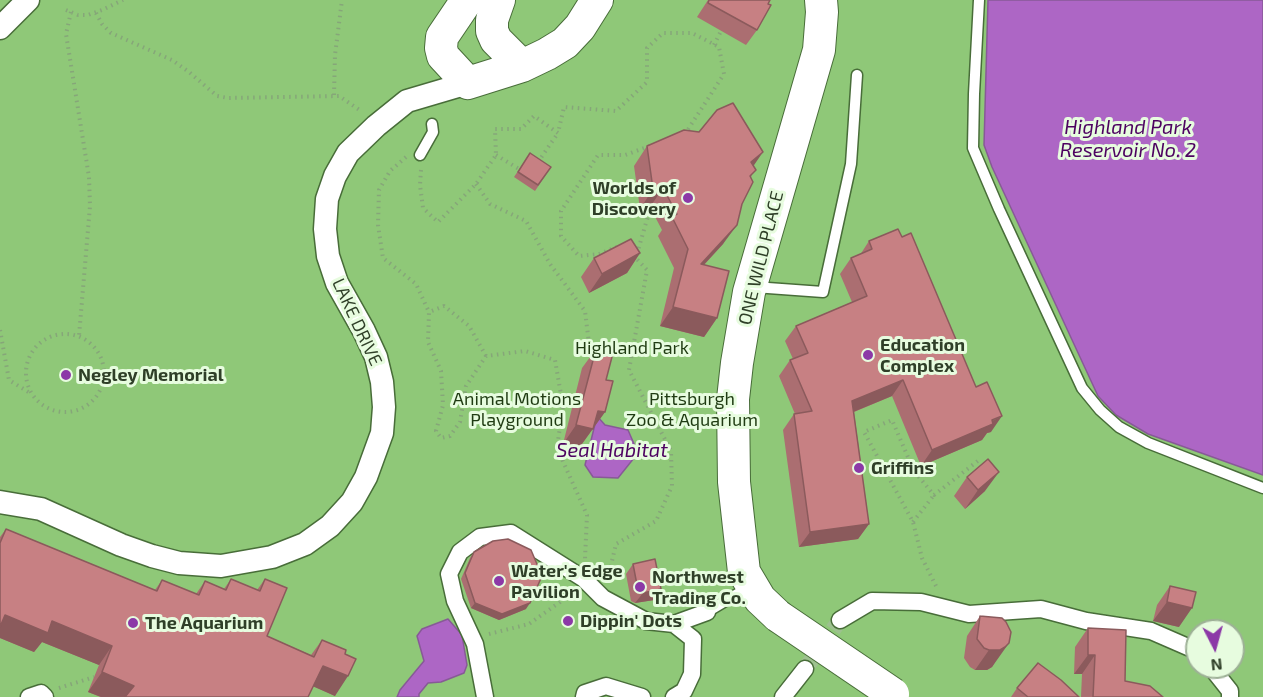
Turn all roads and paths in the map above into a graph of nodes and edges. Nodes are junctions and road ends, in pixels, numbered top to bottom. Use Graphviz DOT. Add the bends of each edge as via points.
graph roads {
  1 [pos="28,0"];
  2 [pos="123,0"];
  3 [pos="342,0"];
  4 [pos="467,0"];
  5 [pos="499,0"];
  6 [pos="597,0"];
  7 [pos="821,0"];
  8 [pos="979,0"];
  9 [pos="96,13"];
  10 [pos="0,28"];
  11 [pos="721,31"];
  12 [pos="714,45"];
  13 [pos="522,66"];
  14 [pos="857,75"];
  15 [pos="468,83"];
  16 [pos="334,96"];
  17 [pos="432,124"];
  18 [pos="376,126"];
  19 [pos="558,133"];
  20 [pos="676,137"];
  21 [pos="657,144"];
  22 [pos="420,155"];
  23 [pos="496,155"];
  24 [pos="536,167"];
  25 [pos="530,175"];
  26 [pos="476,184"];
  27 [pos="650,209"];
  28 [pos="623,244"];
  29 [pos="629,251"];
  30 [pos="636,258"];
  31 [pos="750,287"];
  32 [pos="429,312"];
  33 [pos="0,330"];
  34 [pos="79,336"];
  35 [pos="486,356"];
  36 [pos="588,370"];
  37 [pos="31,393"];
  38 [pos="564,439"];
  39 [pos="557,448"];
  40 [pos="979,460"];
  41 [pos="1263,488"];
  42 [pos="934,495"];
  43 [pos="0,502"];
  44 [pos="914,522"];
  45 [pos="584,579"];
  46 [pos="752,585"];
  47 [pos="603,598"];
  48 [pos="707,612"];
  49 [pos="969,614"];
  50 [pos="840,620"];
  51 [pos="675,624"];
  52 [pos="483,635"];
  53 [pos="1185,646"];
  54 [pos="805,669"];
  55 [pos="94,676"];
  56 [pos="1220,679"];
  57 [pos="896,695"];
  58 [pos="38,696"];
  59 [pos="485,697"];
  60 [pos="584,697"];
  61 [pos="642,697"];
  62 [pos="674,697"];
  63 [pos="783,697"];
  64 [pos="1230,697"];
  1 -- 10 [label="street"];
  2 -- 9 [label="path"];
  3 -- 16 [label="path"];
  4 -- 15 [label="main road" via="442,37 441,48 442,56"];
  5 -- 13 [label="main road" via="492,31"];
  6 -- 13 [label="main road" via="565,43"];
  7 -- 31 [label="main road, ONE WILD PLACE" via="819,51"];
  8 -- 41 [label="lane" via="974,148 1082,388 1119,427 1148,443"];
  9 -- 16 [label="path" via="111,33 172,60 217,96"];
  9 -- 34 [label="path" via="78,15 69,11 66,34 90,196"];
  11 -- 12 [label="path"];
  12 -- 19 [label="path" via="692,33 663,33 647,48 647,82 616,111 564,106"];
  12 -- 20 [label="path" via="719,47 724,75 685,134"];
  13 -- 15 [label="main road"];
  14 -- 31 [label="lane" via="851,164 823,292"];
  15 -- 18 [label="street, LAKE DRIVE" via="407,101"];
  16 -- 18 [label="path" via="345,98"];
  17 -- 22 [label="lane" via="433,132"];
  18 -- 43 [label="street, LAKE DRIVE" via="348,153 335,176 327,199 325,228 328,256 337,283 376,357 383,391 382,433 366,477 352,502 330,526 305,544 272,557 221,566 152,556 41,509"];
  19 -- 23 [label="path" via="534,116 520,129 495,129"];
  19 -- 24 [label="path"];
  21 -- 28 [label="path" via="626,155 598,155 561,212 561,236 579,256 599,254"];
  22 -- 26 [label="path" via="423,208 438,222"];
  22 -- 32 [label="path" via="404,157 390,171 380,190 378,225 383,258 416,284"];
  23 -- 25 [label="path"];
  23 -- 26 [label="path"];
  26 -- 36 [label="path" via="490,204 526,221 550,264 585,311 591,360"];
  27 -- 30 [label="path"];
  29 -- 30 [label="path"];
  30 -- 47 [label="path" via="647,270 628,370 671,451 672,486 656,521 616,544"];
  31 -- 46 [label="main road, ONE WILD PLACE" via="737,363 733,433 741,555 744,572"];
  32 -- 35 [label="path" via="444,306 469,326"];
  32 -- 35 [label="path" via="428,342 441,371 443,405 436,431 441,438 450,436 460,422 466,386"];
  33 -- 37 [label="path" via="9,380"];
  34 -- 37 [label="path" via="61,333 37,344 25,368"];
  34 -- 37 [label="path" via="95,347 102,358 103,383 97,394 83,407 64,412 51,410"];
  35 -- 39 [label="path" via="525,351 555,360 563,406"];
  38 -- 39 [label="path"];
  39 -- 45 [label="path" via="587,514"];
  40 -- 42 [label="path"];
  42 -- 44 [label="path"];
  42 -- 44 [label="path" via="914,471 892,420 864,432"];
  44 -- 49 [label="path" via="922,558 936,586"];
  45 -- 47 [label="street"];
  45 -- 52 [label="path" via="529,624"];
  45 -- 59 [label="street" via="511,533 480,537 460,552 450,574 455,601 475,644"];
  46 -- 48 [label="lane"];
  46 -- 57 [label="main road, ONE WILD PLACE, bridge" via="778,616"];
  47 -- 51 [label="street" via="646,621"];
  48 -- 51 [label="street"];
  49 -- 50 [label="street" via="921,602 872,601"];
  49 -- 53 [label="street" via="1041,609 1151,631"];
  51 -- 62 [label="street" via="693,639 692,674 684,691"];
  54 -- 63 [label="street"];
  55 -- 58 [label="path"];
  56 -- 64 [label="street"];
  60 -- 61 [label="street" via="585,693 606,686"];
}
